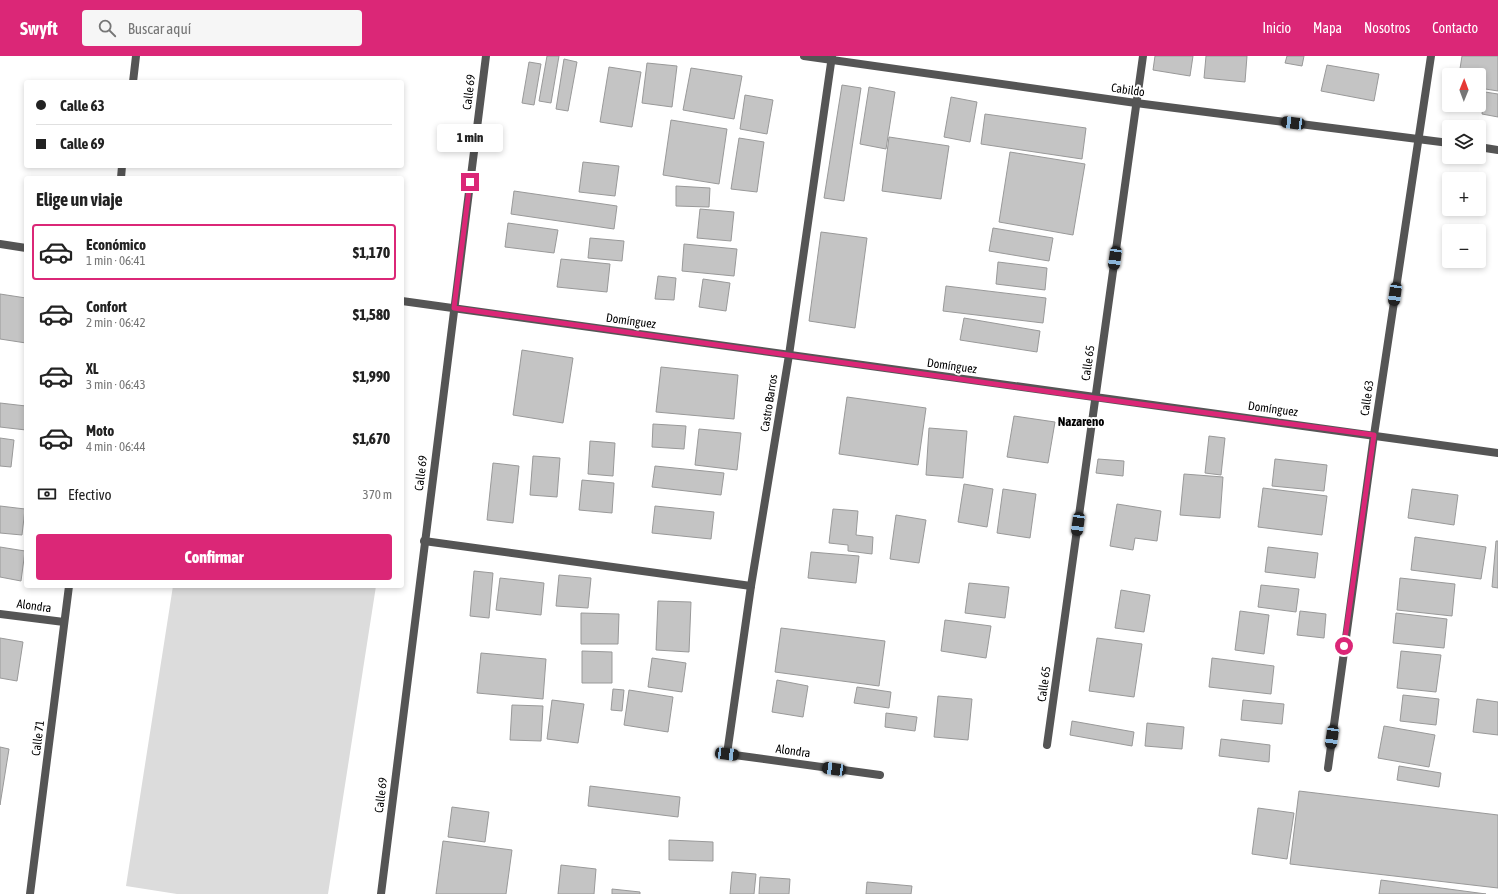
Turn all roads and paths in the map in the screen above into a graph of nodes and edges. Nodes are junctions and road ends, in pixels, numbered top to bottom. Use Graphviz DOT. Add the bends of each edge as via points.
graph roads {
  1 [pos="136,56"];
  2 [pos="486,56"];
  3 [pos="804,56"];
  4 [pos="1143,56"];
  5 [pos="1431,56"];
  6 [pos="832,58"];
  7 [pos="133,80"];
  8 [pos="1136,103"];
  9 [pos="1418,138"];
  10 [pos="1442,142"];
  11 [pos="1486,148"];
  12 [pos="1498,150"];
  13 [pos="0,244"];
  14 [pos="24,248"];
  15 [pos="404,301"];
  16 [pos="454,308"];
  17 [pos="789,355"];
  18 [pos="1095,398"];
  19 [pos="1374,435"];
  20 [pos="1498,453"];
  21 [pos="424,541"];
  22 [pos="751,586"];
  23 [pos="69,588"];
  24 [pos="0,614"];
  25 [pos="64,622"];
  26 [pos="1047,745"];
  27 [pos="727,754"];
  28 [pos="1328,768"];
  29 [pos="880,775"];
  30 [pos="30,894"];
  31 [pos="381,894"];
  1 -- 7 [label="street"];
  2 -- 16 [label="street, Calle 69"];
  3 -- 6 [label="street, Cabildo"];
  4 -- 8 [label="street, Calle 65"];
  5 -- 9 [label="street, Calle 63"];
  6 -- 8 [label="street, Cabildo"];
  6 -- 17 [label="street, Castro Barros"];
  8 -- 9 [label="street, Cabildo"];
  8 -- 18 [label="street, Calle 65"];
  9 -- 10 [label="street, Cabildo"];
  9 -- 19 [label="street, Calle 63"];
  11 -- 12 [label="street"];
  13 -- 14 [label="street"];
  15 -- 16 [label="street, Domínguez"];
  16 -- 17 [label="street, Domínguez"];
  16 -- 21 [label="street, Calle 69"];
  17 -- 18 [label="street, Domínguez"];
  17 -- 22 [label="street, Castro Barros"];
  18 -- 19 [label="street, Domínguez"];
  18 -- 26 [label="street, Calle 65"];
  19 -- 20 [label="street, Domínguez"];
  19 -- 28 [label="street, Calle 63"];
  21 -- 22 [label="street"];
  21 -- 31 [label="street, Calle 69"];
  22 -- 27 [label="street, Castro Barros"];
  23 -- 25 [label="street, Calle 71"];
  24 -- 25 [label="street, Alondra"];
  25 -- 30 [label="street, Calle 71"];
  27 -- 29 [label="street, Alondra"];
}
